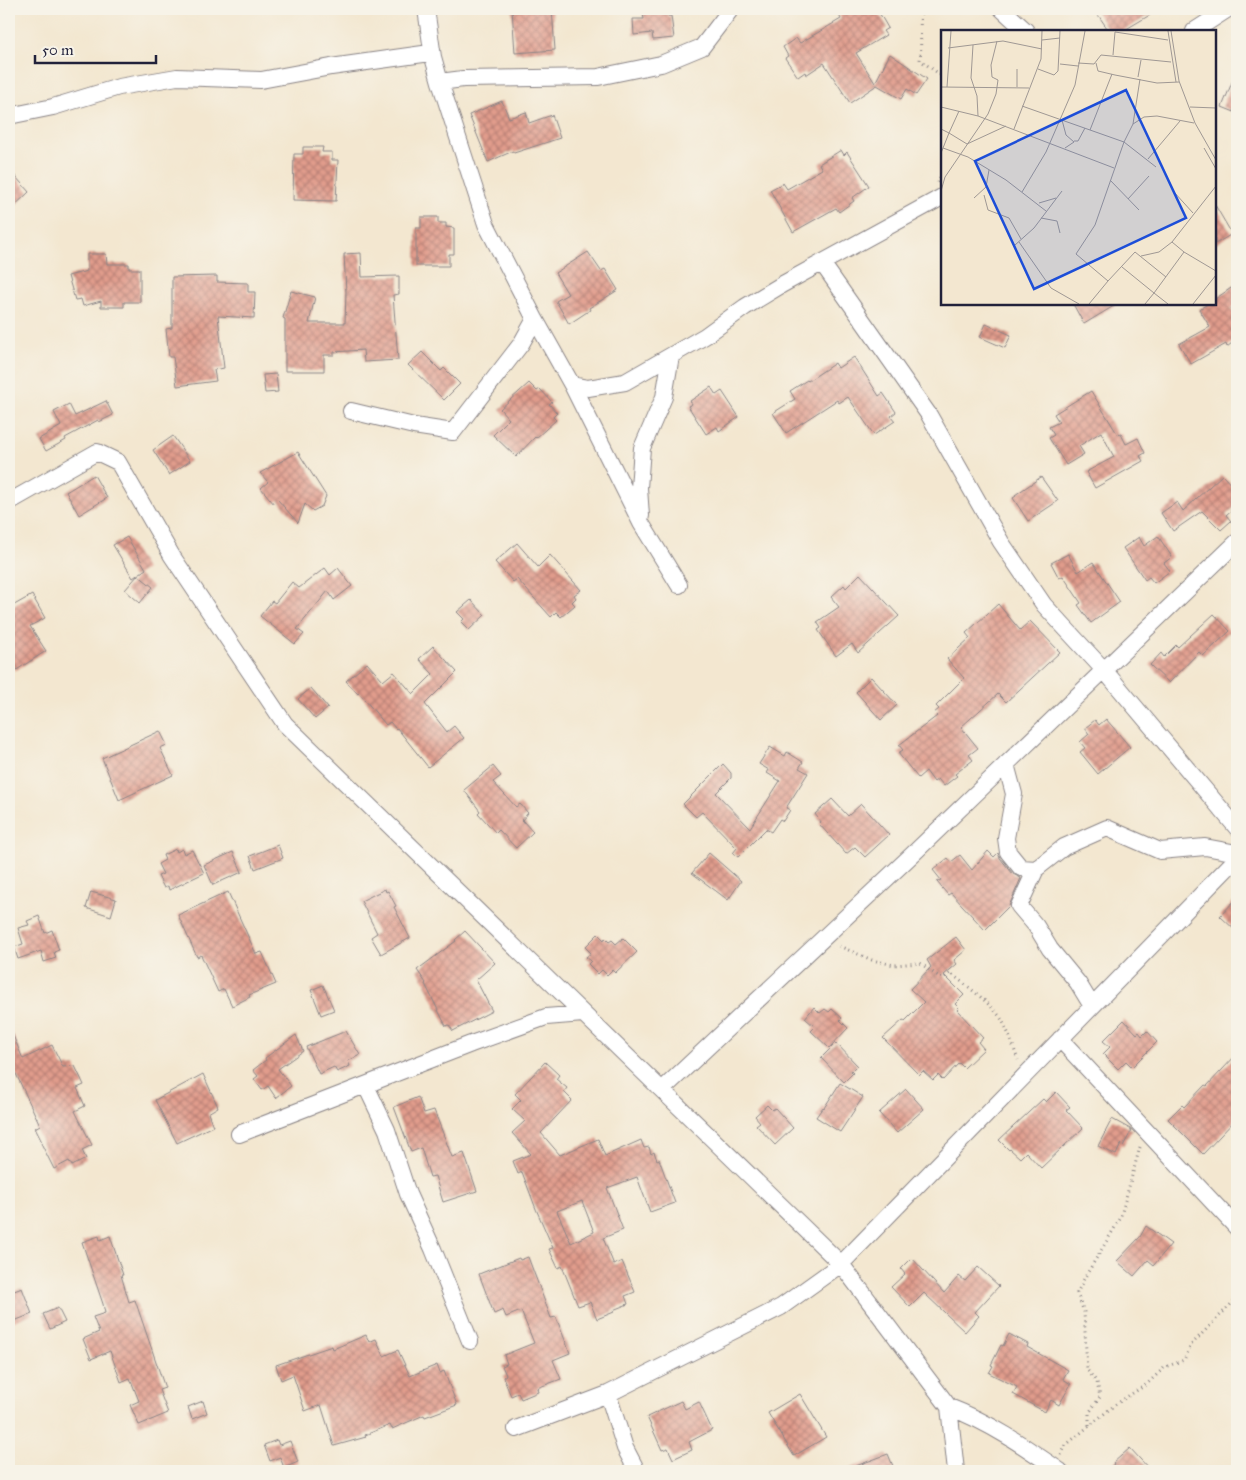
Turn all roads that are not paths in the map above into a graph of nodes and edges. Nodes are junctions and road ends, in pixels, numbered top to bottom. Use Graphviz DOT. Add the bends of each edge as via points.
graph roads {
  1 [pos="426,9"];
  2 [pos="731,9"];
  3 [pos="1002,9"];
  4 [pos="1228,9"];
  5 [pos="1025,30"];
  6 [pos="1196,30"];
  7 [pos="423,54"];
  8 [pos="440,82"];
  9 [pos="9,116"];
  10 [pos="941,197"];
  11 [pos="822,263"];
  12 [pos="535,319"];
  13 [pos="671,356"];
  14 [pos="572,385"];
  15 [pos="351,411"];
  16 [pos="9,502"];
  17 [pos="642,523"];
  18 [pos="1237,542"];
  19 [pos="679,585"];
  20 [pos="1104,670"];
  21 [pos="1006,764"];
  22 [pos="1237,828"];
  23 [pos="1237,853"];
  24 [pos="1237,858"];
  25 [pos="1036,869"];
  26 [pos="1092,1006"];
  27 [pos="584,1014"];
  28 [pos="1060,1039"];
  29 [pos="366,1086"];
  30 [pos="662,1090"];
  31 [pos="239,1134"];
  32 [pos="1237,1228"];
  33 [pos="841,1264"];
  34 [pos="470,1342"];
  35 [pos="608,1394"];
  36 [pos="949,1407"];
  37 [pos="516,1429"];
  38 [pos="1058,1470"];
  39 [pos="637,1471"];
  40 [pos="956,1471"];
  1 -- 8 [label="street"];
  2 -- 8 [label="street" via="702,47 661,64 598,77"];
  3 -- 5 [label="street"];
  4 -- 6 [label="street"];
  7 -- 9 [label="street" via="261,80 177,77 119,87 53,107"];
  8 -- 12 [label="street" via="486,224"];
  10 -- 11 [label="street"];
  11 -- 13 [label="street" via="745,307"];
  11 -- 20 [label="street" via="929,415 1001,542 1044,604"];
  12 -- 14 [label="street"];
  12 -- 15 [label="street" via="521,344 453,432"];
  13 -- 14 [label="street" via="625,382 588,388"];
  13 -- 17 [label="street" via="664,397 642,448 639,488"];
  14 -- 17 [label="street"];
  16 -- 27 [label="street" via="97,452 118,462 172,556 285,724"];
  17 -- 19 [label="street"];
  18 -- 20 [label="street"];
  20 -- 21 [label="street"];
  20 -- 22 [label="street"];
  21 -- 25 [label="street" via="1014,794 1006,838 1008,852 1021,868"];
  21 -- 30 [label="street"];
  23 -- 25 [label="street" via="1205,847 1160,851 1107,828 1064,847"];
  24 -- 26 [label="street"];
  25 -- 26 [label="street" via="1019,906"];
  26 -- 28 [label="street"];
  27 -- 29 [label="street" via="546,1017"];
  27 -- 30 [label="street"];
  28 -- 32 [label="street"];
  28 -- 33 [label="street"];
  29 -- 31 [label="street"];
  29 -- 34 [label="street" via="387,1130 408,1194"];
  30 -- 33 [label="street"];
  33 -- 35 [label="street" via="781,1307"];
  33 -- 36 [label="street"];
  35 -- 37 [label="street"];
  35 -- 39 [label="street" via="625,1448"];
  36 -- 38 [label="street" via="974,1416"];
  36 -- 40 [label="street"];
}
